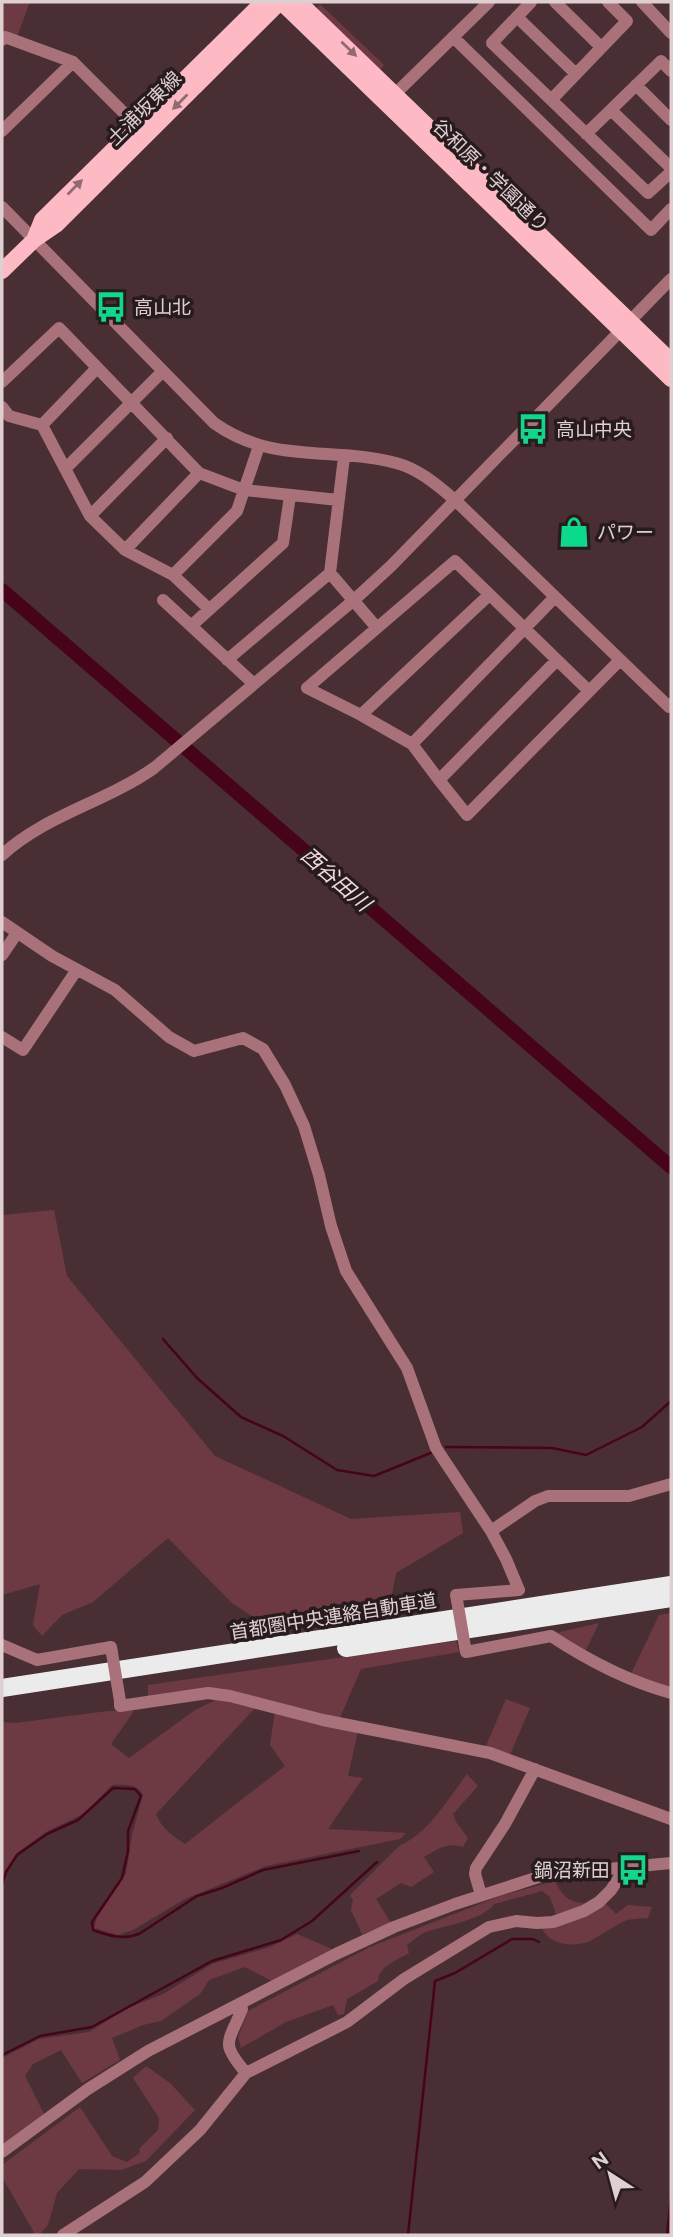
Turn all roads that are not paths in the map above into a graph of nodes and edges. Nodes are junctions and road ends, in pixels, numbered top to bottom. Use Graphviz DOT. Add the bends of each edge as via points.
graph roads {
  1 [pos="263,2"];
  2 [pos="281,2"];
  3 [pos="299,2"];
  4 [pos="489,2"];
  5 [pos="531,2"];
  6 [pos="555,2"];
  7 [pos="608,2"];
  8 [pos="644,2"];
  9 [pos="517,17"];
  10 [pos="671,33"];
  11 [pos="453,37"];
  12 [pos="2,40"];
  13 [pos="601,47"];
  14 [pos="73,62"];
  15 [pos="671,71"];
  16 [pos="576,74"];
  17 [pos="636,85"];
  18 [pos="395,94"];
  19 [pos="551,100"];
  20 [pos="611,110"];
  21 [pos="568,116"];
  22 [pos="671,120"];
  23 [pos="137,126"];
  24 [pos="2,131"];
  25 [pos="552,133"];
  26 [pos="586,134"];
  27 [pos="671,170"];
  28 [pos="2,207"];
  29 [pos="671,209"];
  30 [pos="34,240"];
  31 [pos="2,271"];
  32 [pos="671,279"];
  33 [pos="626,326"];
  34 [pos="671,361"];
  35 [pos="97,368"];
  36 [pos="162,372"];
  37 [pos="671,379"];
  38 [pos="2,382"];
  39 [pos="131,402"];
  40 [pos="2,407"];
  41 [pos="42,425"];
  42 [pos="167,438"];
  43 [pos="259,446"];
  44 [pos="344,457"];
  45 [pos="65,469"];
  46 [pos="199,473"];
  47 [pos="244,490"];
  48 [pos="290,496"];
  49 [pos="338,500"];
  50 [pos="455,500"];
  51 [pos="90,516"];
  52 [pos="125,550"];
  53 [pos="330,573"];
  54 [pos="173,575"];
  55 [pos="489,595"];
  56 [pos="555,597"];
  57 [pos="163,600"];
  58 [pos="354,600"];
  59 [pos="208,609"];
  60 [pos="191,626"];
  61 [pos="377,628"];
  62 [pos="524,628"];
  63 [pos="227,660"];
  64 [pos="557,660"];
  65 [pos="620,660"];
  66 [pos="254,684"];
  67 [pos="589,691"];
  68 [pos="670,707"];
  69 [pos="361,715"];
  70 [pos="412,744"];
  71 [pos="439,780"];
  72 [pos="2,855"];
  73 [pos="2,922"];
  74 [pos="16,933"];
  75 [pos="2,955"];
  76 [pos="76,971"];
  77 [pos="2,1037"];
  78 [pos="671,1483"];
  79 [pos="491,1531"];
  80 [pos="671,1585"];
  81 [pos="671,1598"];
  82 [pos="2,1646"];
  83 [pos="2,1688"];
  84 [pos="671,1693"];
  85 [pos="2,1701"];
  86 [pos="535,1769"];
  87 [pos="671,1819"];
  88 [pos="671,1863"];
  89 [pos="623,1866"];
  90 [pos="481,1895"];
  91 [pos="240,2004"];
  92 [pos="246,2073"];
  93 [pos="2,2152"];
  94 [pos="63,2235"];
  1 -- 23 [label="main road, 土浦坂東線"];
  2 -- 30 [label="main road, 土浦坂東線, one-way" via="56,225"];
  2 -- 33 [label="main road, 谷和原・学園通り"];
  3 -- 18 [label="main road, 谷和原・学園通り, one-way"];
  4 -- 11 [label="street"];
  5 -- 9 [label="street"];
  6 -- 13 [label="street"];
  7 -- 13 [label="street" via="627,21"];
  8 -- 10 [label="street"];
  9 -- 16 [label="street"];
  9 -- 19 [label="street" via="492,43"];
  11 -- 18 [label="street"];
  11 -- 25 [label="street"];
  12 -- 14 [label="street" via="5,37"];
  13 -- 16 [label="street"];
  14 -- 23 [label="street"];
  14 -- 24 [label="street"];
  15 -- 17 [label="street" via="661,61"];
  16 -- 19 [label="street"];
  17 -- 20 [label="street"];
  17 -- 22 [label="street"];
  18 -- 33 [label="main road, 谷和原・学園通り"];
  19 -- 21 [label="street"];
  20 -- 26 [label="street"];
  20 -- 27 [label="street"];
  21 -- 25 [label="street"];
  21 -- 26 [label="street"];
  30 -- 23 [label="main road, 土浦坂東線, one-way" via="42,220"];
  25 -- 29 [label="street" via="651,230"];
  26 -- 27 [label="street" via="648,193"];
  28 -- 30 [label="street"];
  30 -- 31 [label="main road, 土浦坂東線"];
  30 -- 36 [label="street"];
  32 -- 33 [label="street"];
  33 -- 34 [label="main road, 谷和原・学園通り"];
  33 -- 37 [label="main road, 谷和原・学園通り"];
  33 -- 50 [label="street"];
  35 -- 38 [label="street" via="59,328"];
  35 -- 39 [label="street"];
  35 -- 41 [label="street"];
  36 -- 39 [label="street"];
  36 -- 43 [label="street" via="214,423"];
  39 -- 42 [label="street"];
  39 -- 45 [label="street"];
  40 -- 41 [label="street" via="9,416"];
  41 -- 45 [label="street"];
  42 -- 46 [label="street"];
  42 -- 51 [label="street"];
  43 -- 44 [label="street"];
  43 -- 47 [label="street"];
  44 -- 49 [label="street"];
  44 -- 50 [label="street" via="397,463 423,475"];
  45 -- 51 [label="street"];
  46 -- 47 [label="street"];
  46 -- 52 [label="street"];
  47 -- 48 [label="street"];
  47 -- 54 [label="street" via="237,511"];
  48 -- 49 [label="street"];
  48 -- 59 [label="street" via="283,543"];
  49 -- 53 [label="street"];
  50 -- 56 [label="street"];
  50 -- 58 [label="street"];
  51 -- 52 [label="street"];
  52 -- 54 [label="street"];
  53 -- 58 [label="street"];
  53 -- 63 [label="street"];
  54 -- 59 [label="street"];
  55 -- 61 [label="street" via="455,561"];
  55 -- 62 [label="street"];
  55 -- 69 [label="street"];
  56 -- 62 [label="street"];
  56 -- 65 [label="street"];
  57 -- 60 [label="street"];
  58 -- 61 [label="street"];
  58 -- 66 [label="street"];
  59 -- 60 [label="street"];
  60 -- 63 [label="street"];
  61 -- 69 [label="street" via="307,688"];
  62 -- 64 [label="street"];
  62 -- 70 [label="street"];
  63 -- 66 [label="street"];
  64 -- 67 [label="street"];
  64 -- 71 [label="street"];
  65 -- 67 [label="street"];
  65 -- 68 [label="street"];
  66 -- 72 [label="street" via="130,785 35,830"];
  67 -- 71 [label="street" via="467,816"];
  69 -- 70 [label="street"];
  70 -- 71 [label="street"];
  73 -- 74 [label="street"];
  74 -- 75 [label="street"];
  74 -- 76 [label="street"];
  76 -- 77 [label="street" via="23,1050"];
  76 -- 79 [label="street" via="115,990 169,1037 194,1051 243,1038 263,1049 304,1125 346,1271 407,1368 436,1448"];
  78 -- 79 [label="street" via="629,1496 548,1496"];
  79 -- 84 [label="street, bridge" via="519,1590 456,1595 466,1652 551,1636 608,1670"];
  80 -- 83 [label="highway, 首都圏中央連絡自動車道"];
  81 -- 85 [label="highway, 首都圏中央連絡自動車道"];
  82 -- 86 [label="street, bridge" via="37,1660 111,1647 120,1706 208,1693 230,1696 323,1720 490,1753"];
  86 -- 87 [label="street"];
  86 -- 90 [label="street" via="476,1868"];
  88 -- 89 [label="street"];
  89 -- 90 [label="street" via="545,1875"];
  89 -- 92 [label="street" via="611,1890 584,1911 553,1922 516,1921 489,1927 404,1979 346,2022"];
  90 -- 91 [label="street" via="363,1941"];
  91 -- 92 [label="street" via="228,2043 231,2055"];
  91 -- 93 [label="street" via="118,2069"];
  92 -- 94 [label="street" via="200,2130 145,2182"];
}
